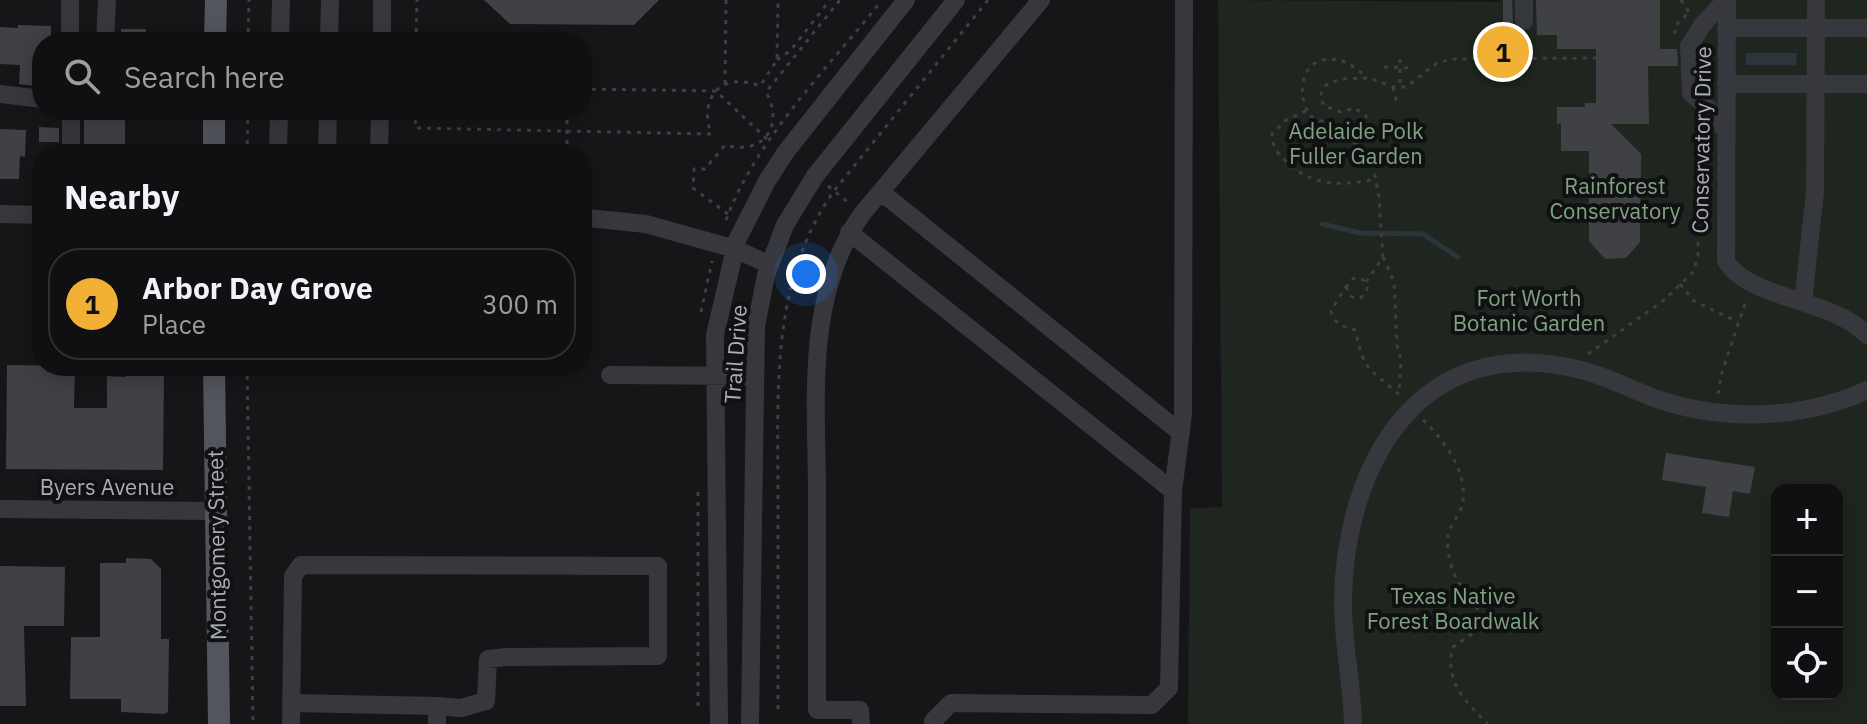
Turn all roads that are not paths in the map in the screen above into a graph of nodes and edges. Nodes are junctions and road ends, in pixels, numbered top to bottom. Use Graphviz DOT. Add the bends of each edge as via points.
graph roads {
  1 [pos="70,0"];
  2 [pos="107,0"];
  3 [pos="216,0"];
  4 [pos="281,0"];
  5 [pos="330,0"];
  6 [pos="382,0"];
  7 [pos="906,0"];
  8 [pos="956,0"];
  9 [pos="1041,0"];
  10 [pos="1184,0"];
  11 [pos="1524,0"];
  12 [pos="1726,0"];
  13 [pos="1816,0"];
  14 [pos="1524,21"];
  15 [pos="1726,28"];
  16 [pos="1815,28"];
  17 [pos="1867,28"];
  18 [pos="70,32"];
  19 [pos="105,32"];
  20 [pos="215,32"];
  21 [pos="280,32"];
  22 [pos="329,32"];
  23 [pos="382,32"];
  24 [pos="1726,84"];
  25 [pos="1817,84"];
  26 [pos="1867,84"];
  27 [pos="0,94"];
  28 [pos="32,98"];
  29 [pos="71,120"];
  30 [pos="214,120"];
  31 [pos="279,120"];
  32 [pos="328,120"];
  33 [pos="380,120"];
  34 [pos="1725,130"];
  35 [pos="71,144"];
  36 [pos="214,144"];
  37 [pos="278,144"];
  38 [pos="327,144"];
  39 [pos="379,144"];
  40 [pos="881,192"];
  41 [pos="0,214"];
  42 [pos="32,215"];
  43 [pos="592,218"];
  44 [pos="849,232"];
  45 [pos="726,247"];
  46 [pos="770,265"];
  47 [pos="1803,302"];
  48 [pos="1867,335"];
  49 [pos="610,375"];
  50 [pos="214,376"];
  51 [pos="755,376"];
  52 [pos="716,377"];
  53 [pos="1867,390"];
  54 [pos="1181,433"];
  55 [pos="1173,491"];
  56 [pos="0,509"];
  57 [pos="214,511"];
  58 [pos="291,703"];
  59 [pos="437,715"];
  60 [pos="219,724"];
  61 [pos="291,724"];
  62 [pos="719,724"];
  63 [pos="750,724"];
  64 [pos="861,724"];
  65 [pos="933,724"];
  66 [pos="1353,724"];
  1 -- 18 [label="street"];
  2 -- 19 [label="street"];
  3 -- 20 [label="main road"];
  4 -- 21 [label="street"];
  5 -- 22 [label="street"];
  6 -- 23 [label="street"];
  7 -- 45 [label="street, Trail Drive" via="785,153 737,240"];
  8 -- 46 [label="street, Trail Drive" via="815,176 785,225"];
  9 -- 40 [label="street"];
  10 -- 54 [label="street"];
  11 -- 14 [label="street"];
  12 -- 15 [label="street, Conservatory Drive"];
  12 -- 34 [label="street" via="1689,46 1691,93"];
  13 -- 16 [label="street"];
  15 -- 16 [label="street"];
  15 -- 24 [label="street, Conservatory Drive"];
  16 -- 17 [label="street"];
  16 -- 25 [label="street"];
  24 -- 25 [label="street"];
  24 -- 34 [label="street, Conservatory Drive"];
  25 -- 26 [label="street"];
  25 -- 47 [label="street" via="1815,192"];
  27 -- 28 [label="street"];
  29 -- 35 [label="street"];
  30 -- 36 [label="main road"];
  31 -- 37 [label="street"];
  32 -- 38 [label="street"];
  33 -- 39 [label="street"];
  34 -- 47 [label="street, Conservatory Drive" via="1724,252 1731,270"];
  40 -- 44 [label="street"];
  40 -- 54 [label="street"];
  41 -- 42 [label="street"];
  43 -- 45 [label="street" via="646,224"];
  44 -- 55 [label="street"];
  44 -- 64 [label="street" via="826,289 817,352 817,710 860,710"];
  45 -- 46 [label="street"];
  45 -- 52 [label="street, Trail Drive" via="715,335"];
  46 -- 51 [label="street, Trail Drive" via="756,326"];
  47 -- 48 [label="street, Conservatory Drive" via="1847,318"];
  49 -- 52 [label="street"];
  50 -- 57 [label="main road, Montgomery Street"];
  51 -- 52 [label="street"];
  51 -- 63 [label="street, Trail Drive"];
  52 -- 62 [label="street, Trail Drive"];
  53 -- 66 [label="street" via="1789,414 1715,411 1657,399 1582,370 1498,364 1431,391 1388,435 1355,508 1343,602"];
  54 -- 55 [label="street"];
  55 -- 65 [label="street" via="1169,688 1152,705 951,703"];
  56 -- 57 [label="street, Byers Avenue"];
  57 -- 60 [label="main road, Montgomery Street"];
  58 -- 59 [label="street"];
  58 -- 59 [label="street" via="293,576 301,565 658,566 658,656 488,659 486,701"];
  58 -- 61 [label="street"];
}
